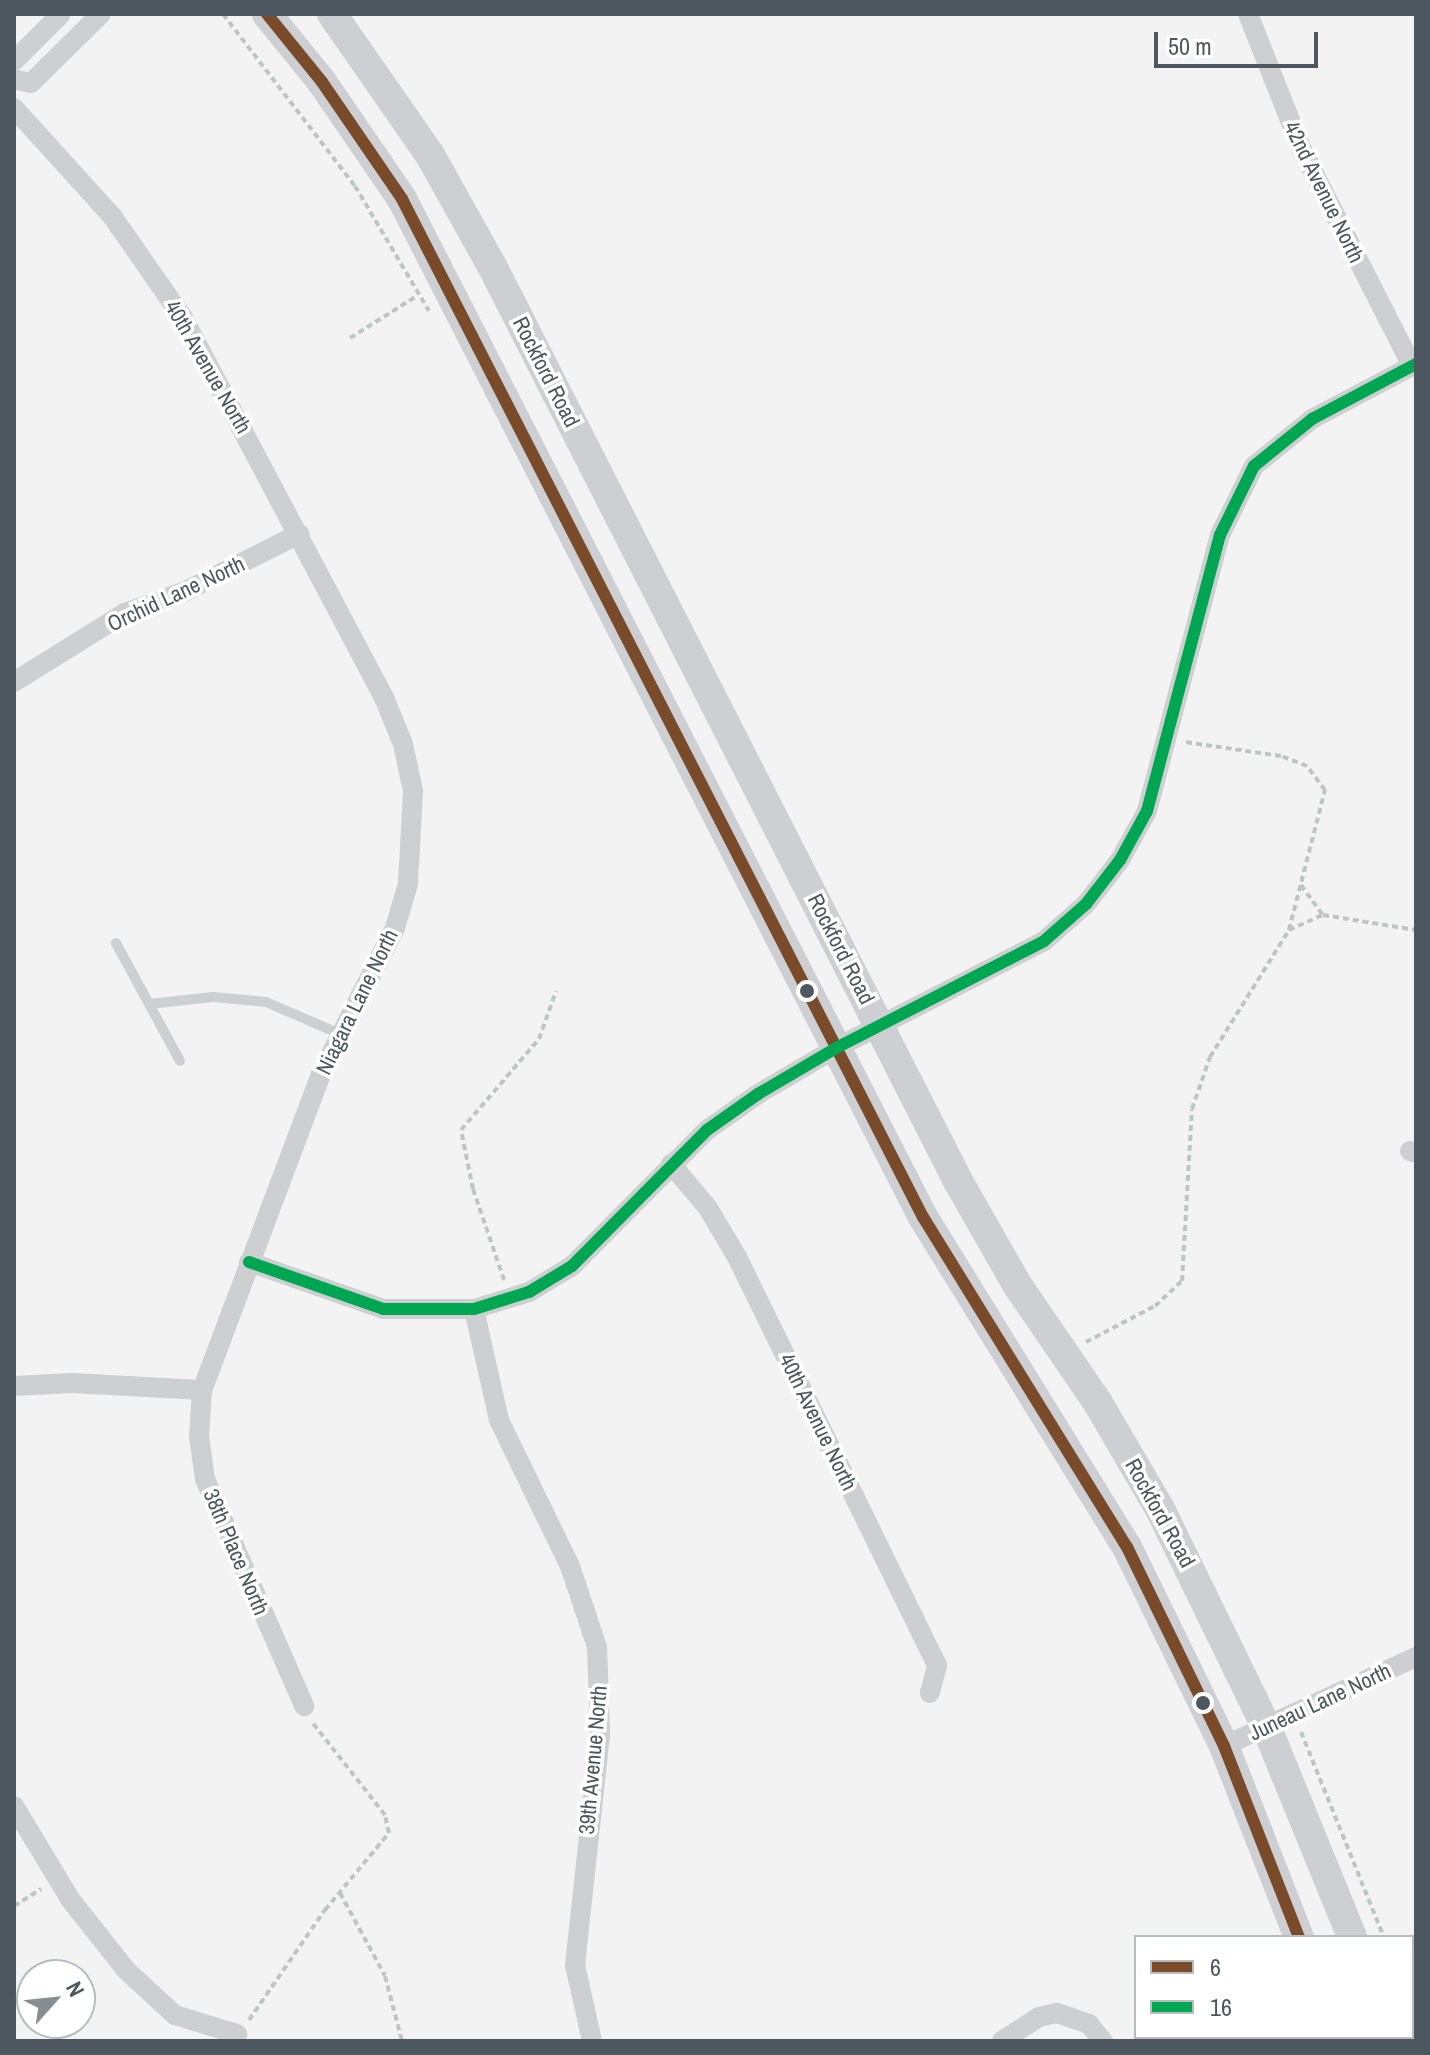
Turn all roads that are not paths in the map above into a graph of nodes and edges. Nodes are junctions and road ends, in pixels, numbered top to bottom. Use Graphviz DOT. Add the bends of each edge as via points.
graph roads {
  1 [pos="61,14"];
  2 [pos="101,14"];
  3 [pos="267,14"];
  4 [pos="332,14"];
  5 [pos="1248,14"];
  6 [pos="15,73"];
  7 [pos="14,108"];
  8 [pos="1414,365"];
  9 [pos="299,534"];
  10 [pos="361,654"];
  11 [pos="14,682"];
  12 [pos="116,943"];
  13 [pos="149,1004"];
  14 [pos="880,1026"];
  15 [pos="338,1033"];
  16 [pos="836,1048"];
  17 [pos="180,1061"];
  18 [pos="671,1164"];
  19 [pos="249,1262"];
  20 [pos="474,1309"];
  21 [pos="14,1386"];
  22 [pos="202,1390"];
  23 [pos="1416,1657"];
  24 [pos="930,1693"];
  25 [pos="304,1706"];
  26 [pos="1266,1726"];
  27 [pos="1224,1746"];
  28 [pos="14,1806"];
  29 [pos="1298,1935"];
  30 [pos="1351,1935"];
  31 [pos="237,2034"];
  32 [pos="592,2041"];
  33 [pos="1002,2041"];
  34 [pos="1103,2041"];
  1 -- 6 [label="street"];
  2 -- 6 [label="street" via="31,83"];
  3 -- 16 [label="main road, Rockford Road" via="322,82 402,199"];
  4 -- 14 [label="main road, Rockford Road" via="430,155 491,264"];
  5 -- 8 [label="street, 42nd Avenue North" via="1295,135"];
  7 -- 9 [label="street, 40th Avenue North" via="87,185 153,273 183,318"];
  8 -- 14 [label="street" via="1312,419 1254,466 1220,535 1147,811 1120,860 1086,904 1044,941 997,969"];
  9 -- 10 [label="street, 40th Avenue North"];
  9 -- 11 [label="street, Orchid Lane North" via="186,591 125,613"];
  10 -- 15 [label="street, Niagara Lane North" via="403,744 413,791 414,836 395,928"];
  12 -- 13 [label="lane"];
  13 -- 15 [label="lane" via="213,997 266,1002"];
  13 -- 17 [label="lane"];
  14 -- 16 [label="street"];
  14 -- 26 [label="main road, Rockford Road" via="1018,1286 1098,1403 1161,1511"];
  15 -- 19 [label="street, Niagara Lane North"];
  16 -- 18 [label="street" via="758,1094"];
  16 -- 27 [label="main road, Rockford Road" via="923,1217 1105,1507"];
  18 -- 20 [label="street" via="572,1266"];
  18 -- 24 [label="street, 40th Avenue North" via="708,1208 737,1257 937,1666"];
  19 -- 20 [label="street" via="383,1309"];
  19 -- 22 [label="street, Niagara Lane North"];
  20 -- 32 [label="street, 39th Avenue North" via="499,1420 570,1566 597,1647 600,1735 575,1965"];
  21 -- 22 [label="street" via="72,1383"];
  22 -- 25 [label="street, 38th Place North" via="199,1436 205,1479"];
  23 -- 26 [label="street, Juneau Lane North"];
  26 -- 27 [label="street, Juneau Lane North"];
  26 -- 30 [label="main road, Rockford Road"];
  27 -- 29 [label="main road, Rockford Road"];
  28 -- 31 [label="street" via="57,1880 126,1970 175,2015"];
  33 -- 34 [label="street" via="1039,2017 1057,2013 1089,2024"];
}
